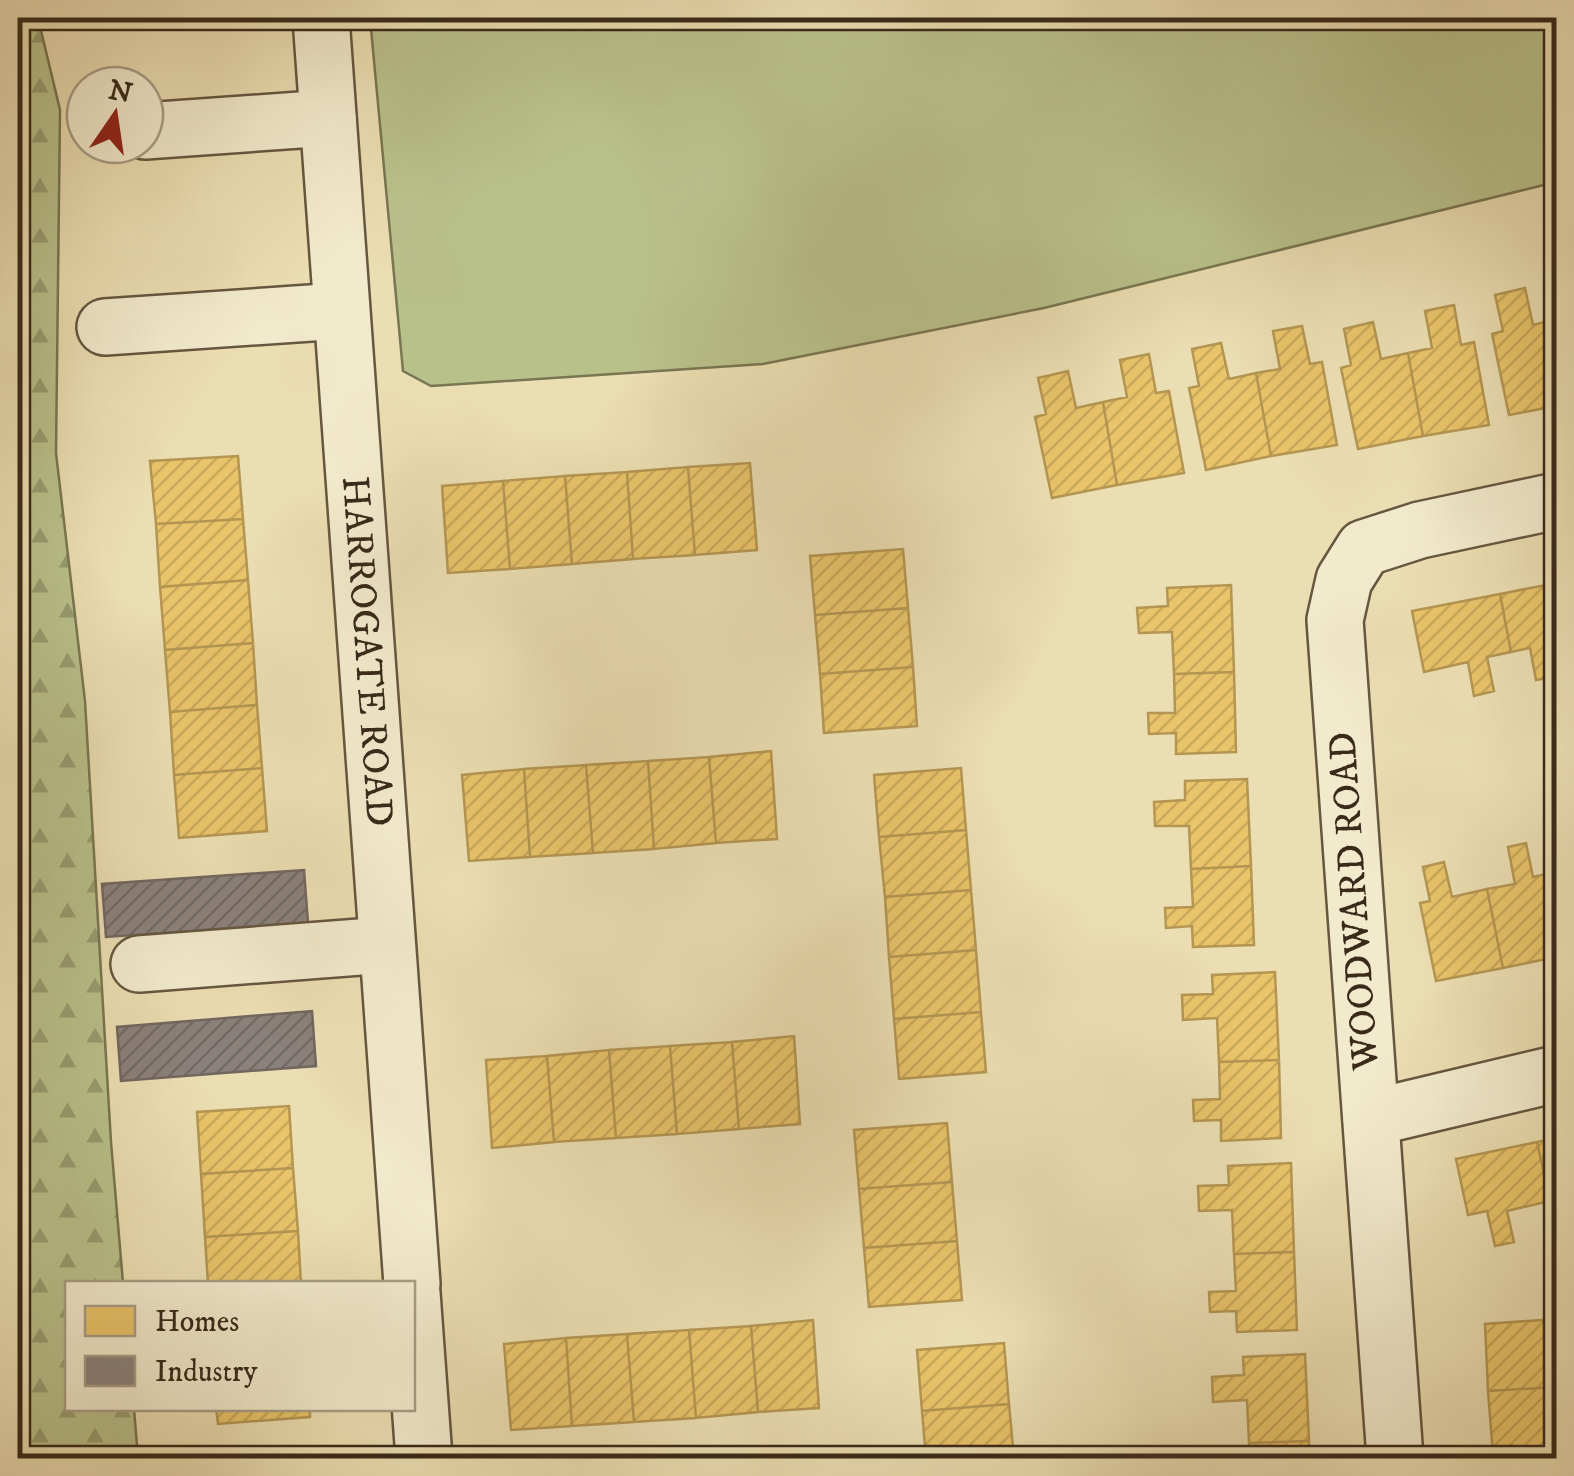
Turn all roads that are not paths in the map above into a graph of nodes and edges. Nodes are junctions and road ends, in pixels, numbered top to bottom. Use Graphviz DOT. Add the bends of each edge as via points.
graph roads {
  1 [pos="321,18"];
  2 [pos="328,118"];
  3 [pos="165,130"];
  4 [pos="340,311"];
  5 [pos="106,326"];
  6 [pos="1556,502"];
  7 [pos="386,945"];
  8 [pos="139,964"];
  9 [pos="1556,1074"];
  10 [pos="1371,1118"];
  11 [pos="412,1281"];
  12 [pos="415,1334"];
  13 [pos="424,1458"];
  14 [pos="1395,1458"];
  1 -- 2 [label="street, HARROGATE ROAD"];
  2 -- 3 [label="street"];
  2 -- 4 [label="street, HARROGATE ROAD"];
  4 -- 5 [label="street"];
  4 -- 7 [label="street, HARROGATE ROAD"];
  6 -- 10 [label="street, WOODWARD ROAD" via="1364,548 1344,580 1334,620"];
  7 -- 8 [label="street"];
  7 -- 11 [label="street, HARROGATE ROAD"];
  9 -- 10 [label="street"];
  10 -- 14 [label="street, WOODWARD ROAD"];
  12 -- 13 [label="street"];
}
